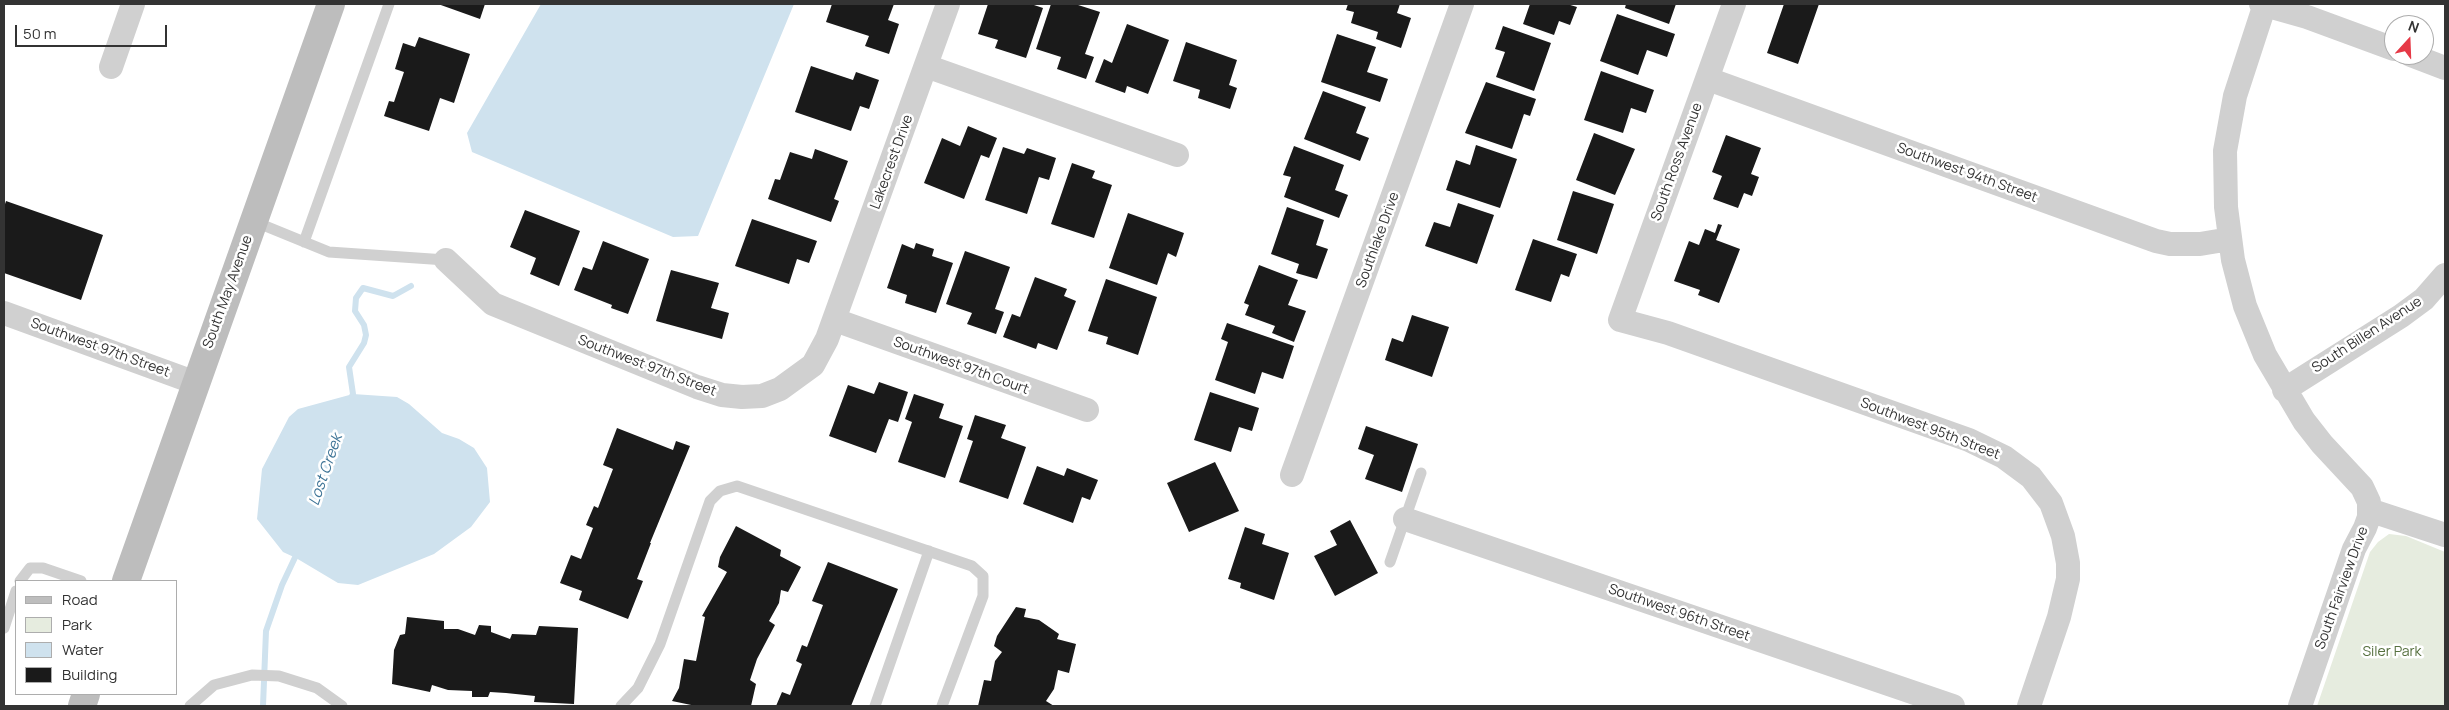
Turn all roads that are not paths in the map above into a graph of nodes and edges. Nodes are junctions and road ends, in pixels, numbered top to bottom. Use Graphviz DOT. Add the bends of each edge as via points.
graph roads {
  1 [pos="133,4"];
  2 [pos="331,4"];
  3 [pos="389,4"];
  4 [pos="948,4"];
  5 [pos="1462,4"];
  6 [pos="1734,4"];
  7 [pos="2264,4"];
  8 [pos="2384,45"];
  9 [pos="926,66"];
  10 [pos="111,67"];
  11 [pos="1708,79"];
  12 [pos="1177,155"];
  13 [pos="254,222"];
  14 [pos="2230,240"];
  15 [pos="304,242"];
  16 [pos="446,260"];
  17 [pos="2445,275"];
  18 [pos="4,313"];
  19 [pos="835,320"];
  20 [pos="1620,320"];
  21 [pos="196,383"];
  22 [pos="2284,390"];
  23 [pos="1087,410"];
  24 [pos="1421,473"];
  25 [pos="1292,475"];
  26 [pos="2369,510"];
  27 [pos="1405,519"];
  28 [pos="2445,535"];
  29 [pos="929,551"];
  30 [pos="1390,562"];
  31 [pos="21,580"];
  32 [pos="78,580"];
  33 [pos="126,580"];
  34 [pos="15,594"];
  35 [pos="4,628"];
  36 [pos="190,706"];
  37 [pos="342,706"];
  38 [pos="621,706"];
  39 [pos="875,706"];
  40 [pos="942,706"];
  41 [pos="1953,706"];
  42 [pos="2029,706"];
  43 [pos="2300,706"];
  1 -- 10 [label="street"];
  2 -- 13 [label="main road, South May Avenue"];
  3 -- 15 [label="lane"];
  4 -- 9 [label="street, Lakecrest Drive"];
  5 -- 25 [label="street, Southlake Drive"];
  6 -- 11 [label="street, South Ross Avenue"];
  7 -- 8 [label="street"];
  7 -- 14 [label="street, South Fairview Drive" via="2228,128 2224,179"];
  9 -- 12 [label="street"];
  9 -- 19 [label="street, Lakecrest Drive"];
  11 -- 14 [label="street, Southwest 94th Street" via="2156,241 2200,244"];
  11 -- 20 [label="street, South Ross Avenue"];
  13 -- 15 [label="lane"];
  13 -- 21 [label="main road, South May Avenue"];
  14 -- 22 [label="street, South Fairview Drive" via="2245,306"];
  15 -- 16 [label="lane" via="329,252"];
  16 -- 19 [label="street, Southwest 97th Street" via="493,304 722,395 762,396 789,384 812,365"];
  17 -- 22 [label="street, South Billen Avenue" via="2401,316"];
  18 -- 21 [label="street, Southwest 97th Street"];
  19 -- 23 [label="street, Southwest 97th Court"];
  20 -- 42 [label="street, Southwest 95th Street" via="1677,336 1969,440 2004,457 2031,477 2051,503 2063,536 2068,579 2059,617"];
  21 -- 33 [label="main road, South May Avenue"];
  22 -- 26 [label="street, South Fairview Drive" via="2322,444 2367,494"];
  24 -- 27 [label="lane"];
  26 -- 28 [label="street"];
  26 -- 43 [label="street, South Fairview Drive"];
  27 -- 30 [label="lane"];
  27 -- 41 [label="street, Southwest 96th Street"];
  29 -- 38 [label="lane" via="737,486 720,491 710,501 660,644 638,688"];
  29 -- 39 [label="lane"];
  29 -- 40 [label="lane" via="972,566 983,576 983,596"];
  31 -- 32 [label="lane" via="30,568 43,568"];
  34 -- 35 [label="lane"];
  36 -- 37 [label="lane" via="214,685 252,675 279,676 317,688"];
}
